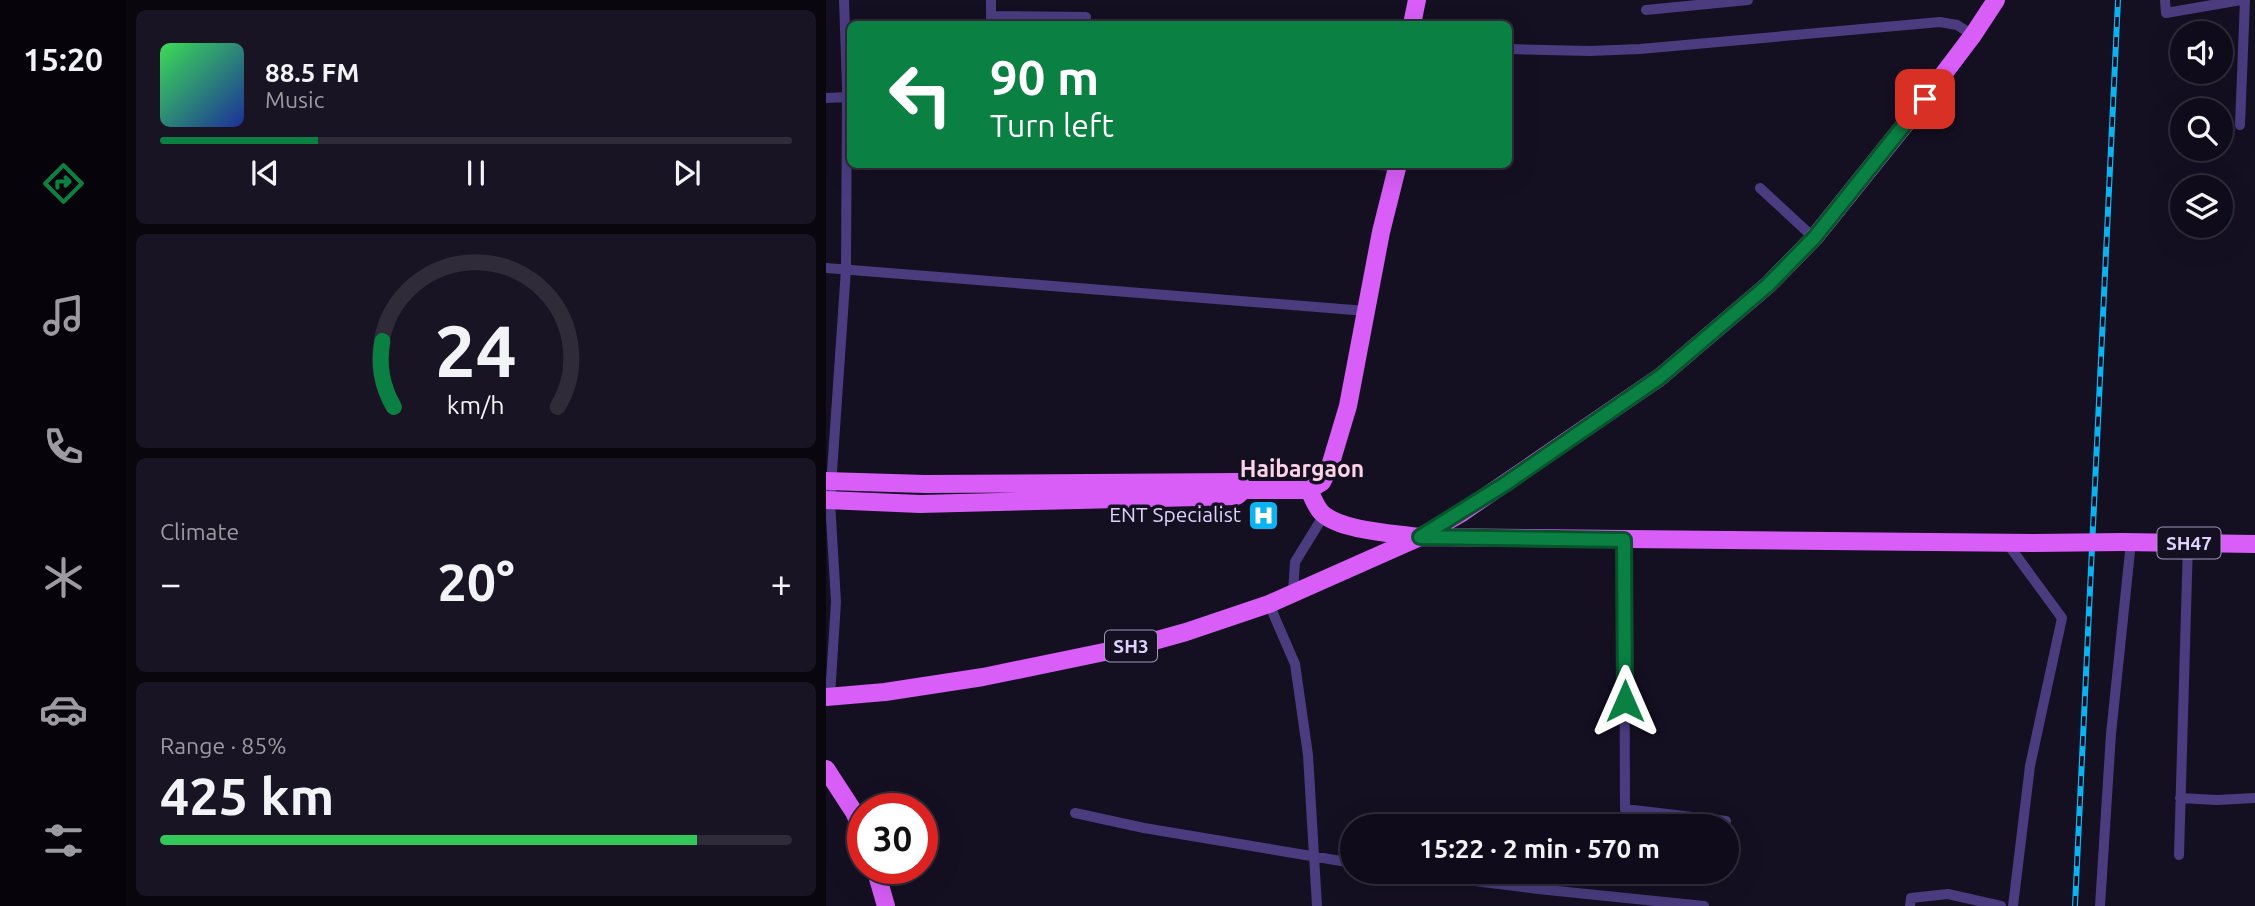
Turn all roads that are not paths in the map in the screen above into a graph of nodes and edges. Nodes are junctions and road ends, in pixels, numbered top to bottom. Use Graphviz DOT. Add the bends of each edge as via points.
graph roads {
  1 [pos="844,0"];
  2 [pos="991,0"];
  3 [pos="1417,0"];
  4 [pos="1748,0"];
  5 [pos="1996,0"];
  6 [pos="2165,0"];
  7 [pos="2243,0"];
  8 [pos="1646,10"];
  9 [pos="991,20"];
  10 [pos="1085,21"];
  11 [pos="1413,21"];
  12 [pos="1973,35"];
  13 [pos="847,38"];
  14 [pos="1512,49"];
  15 [pos="847,97"];
  16 [pos="826,98"];
  17 [pos="2240,125"];
  18 [pos="848,168"];
  19 [pos="1397,168"];
  20 [pos="1760,188"];
  21 [pos="1814,238"];
  22 [pos="826,268"];
  23 [pos="846,269"];
  24 [pos="1366,311"];
  25 [pos="829,481"];
  26 [pos="1244,490"];
  27 [pos="1309,490"];
  28 [pos="828,501"];
  29 [pos="1324,515"];
  30 [pos="1420,537"];
  31 [pos="1624,540"];
  32 [pos="2127,542"];
  33 [pos="2188,542"];
  34 [pos="2007,543"];
  35 [pos="2255,544"];
  36 [pos="1293,593"];
  37 [pos="1269,604"];
  38 [pos="828,697"];
  39 [pos="826,769"];
  40 [pos="2180,798"];
  41 [pos="2255,798"];
  42 [pos="847,800"];
  43 [pos="1075,813"];
  44 [pos="1672,814"];
  45 [pos="2179,855"];
  46 [pos="1314,857"];
  47 [pos="1340,861"];
  48 [pos="880,884"];
  49 [pos="1496,884"];
  50 [pos="886,906"];
  51 [pos="1317,906"];
  52 [pos="1704,906"];
  53 [pos="1910,906"];
  54 [pos="2001,906"];
  55 [pos="2013,906"];
  56 [pos="2100,906"];
  1 -- 13 [label="street"];
  2 -- 9 [label="street"];
  3 -- 11 [label="main road"];
  4 -- 8 [label="street"];
  5 -- 12 [label="main road, SH3"];
  6 -- 7 [label="street" via="2166,12"];
  7 -- 17 [label="street"];
  9 -- 10 [label="street" via="1086,17"];
  12 -- 14 [label="street" via="1940,22 1640,49"];
  12 -- 21 [label="main road, SH3"];
  15 -- 16 [label="street"];
  18 -- 23 [label="street"];
  19 -- 24 [label="main road"];
  20 -- 21 [label="street"];
  21 -- 30 [label="main road, SH3" via="1768,285 1660,377"];
  22 -- 23 [label="street"];
  23 -- 24 [label="street"];
  23 -- 25 [label="street"];
  24 -- 27 [label="main road" via="1348,406 1330,466 1322,482"];
  25 -- 26 [label="main road" via="1239,482"];
  25 -- 28 [label="street"];
  26 -- 27 [label="main road"];
  26 -- 28 [label="main road" via="1237,496 1141,499 920,504"];
  27 -- 29 [label="main road"];
  28 -- 38 [label="street" via="836,602"];
  29 -- 30 [label="main road, SH47" via="1346,525"];
  29 -- 36 [label="street" via="1295,562"];
  30 -- 31 [label="main road, SH47"];
  30 -- 36 [label="main road, SH3"];
  31 -- 34 [label="main road, SH47"];
  31 -- 44 [label="street" via="1625,808"];
  32 -- 33 [label="main road, SH47"];
  32 -- 34 [label="main road, SH47, bridge"];
  32 -- 56 [label="street"];
  33 -- 35 [label="main road, SH47"];
  33 -- 40 [label="street"];
  34 -- 55 [label="street" via="2062,618 2030,766"];
  36 -- 37 [label="main road, SH3"];
  37 -- 38 [label="main road, SH3" via="1164,638 1062,661 934,685"];
  37 -- 46 [label="street" via="1295,664 1308,755"];
  39 -- 42 [label="main road"];
  40 -- 41 [label="street"];
  40 -- 45 [label="street"];
  43 -- 46 [label="street"];
  46 -- 47 [label="street"];
  46 -- 51 [label="street"];
  48 -- 50 [label="main road"];
  49 -- 52 [label="street"];
  53 -- 54 [label="street" via="1912,898 1948,894"];
}
